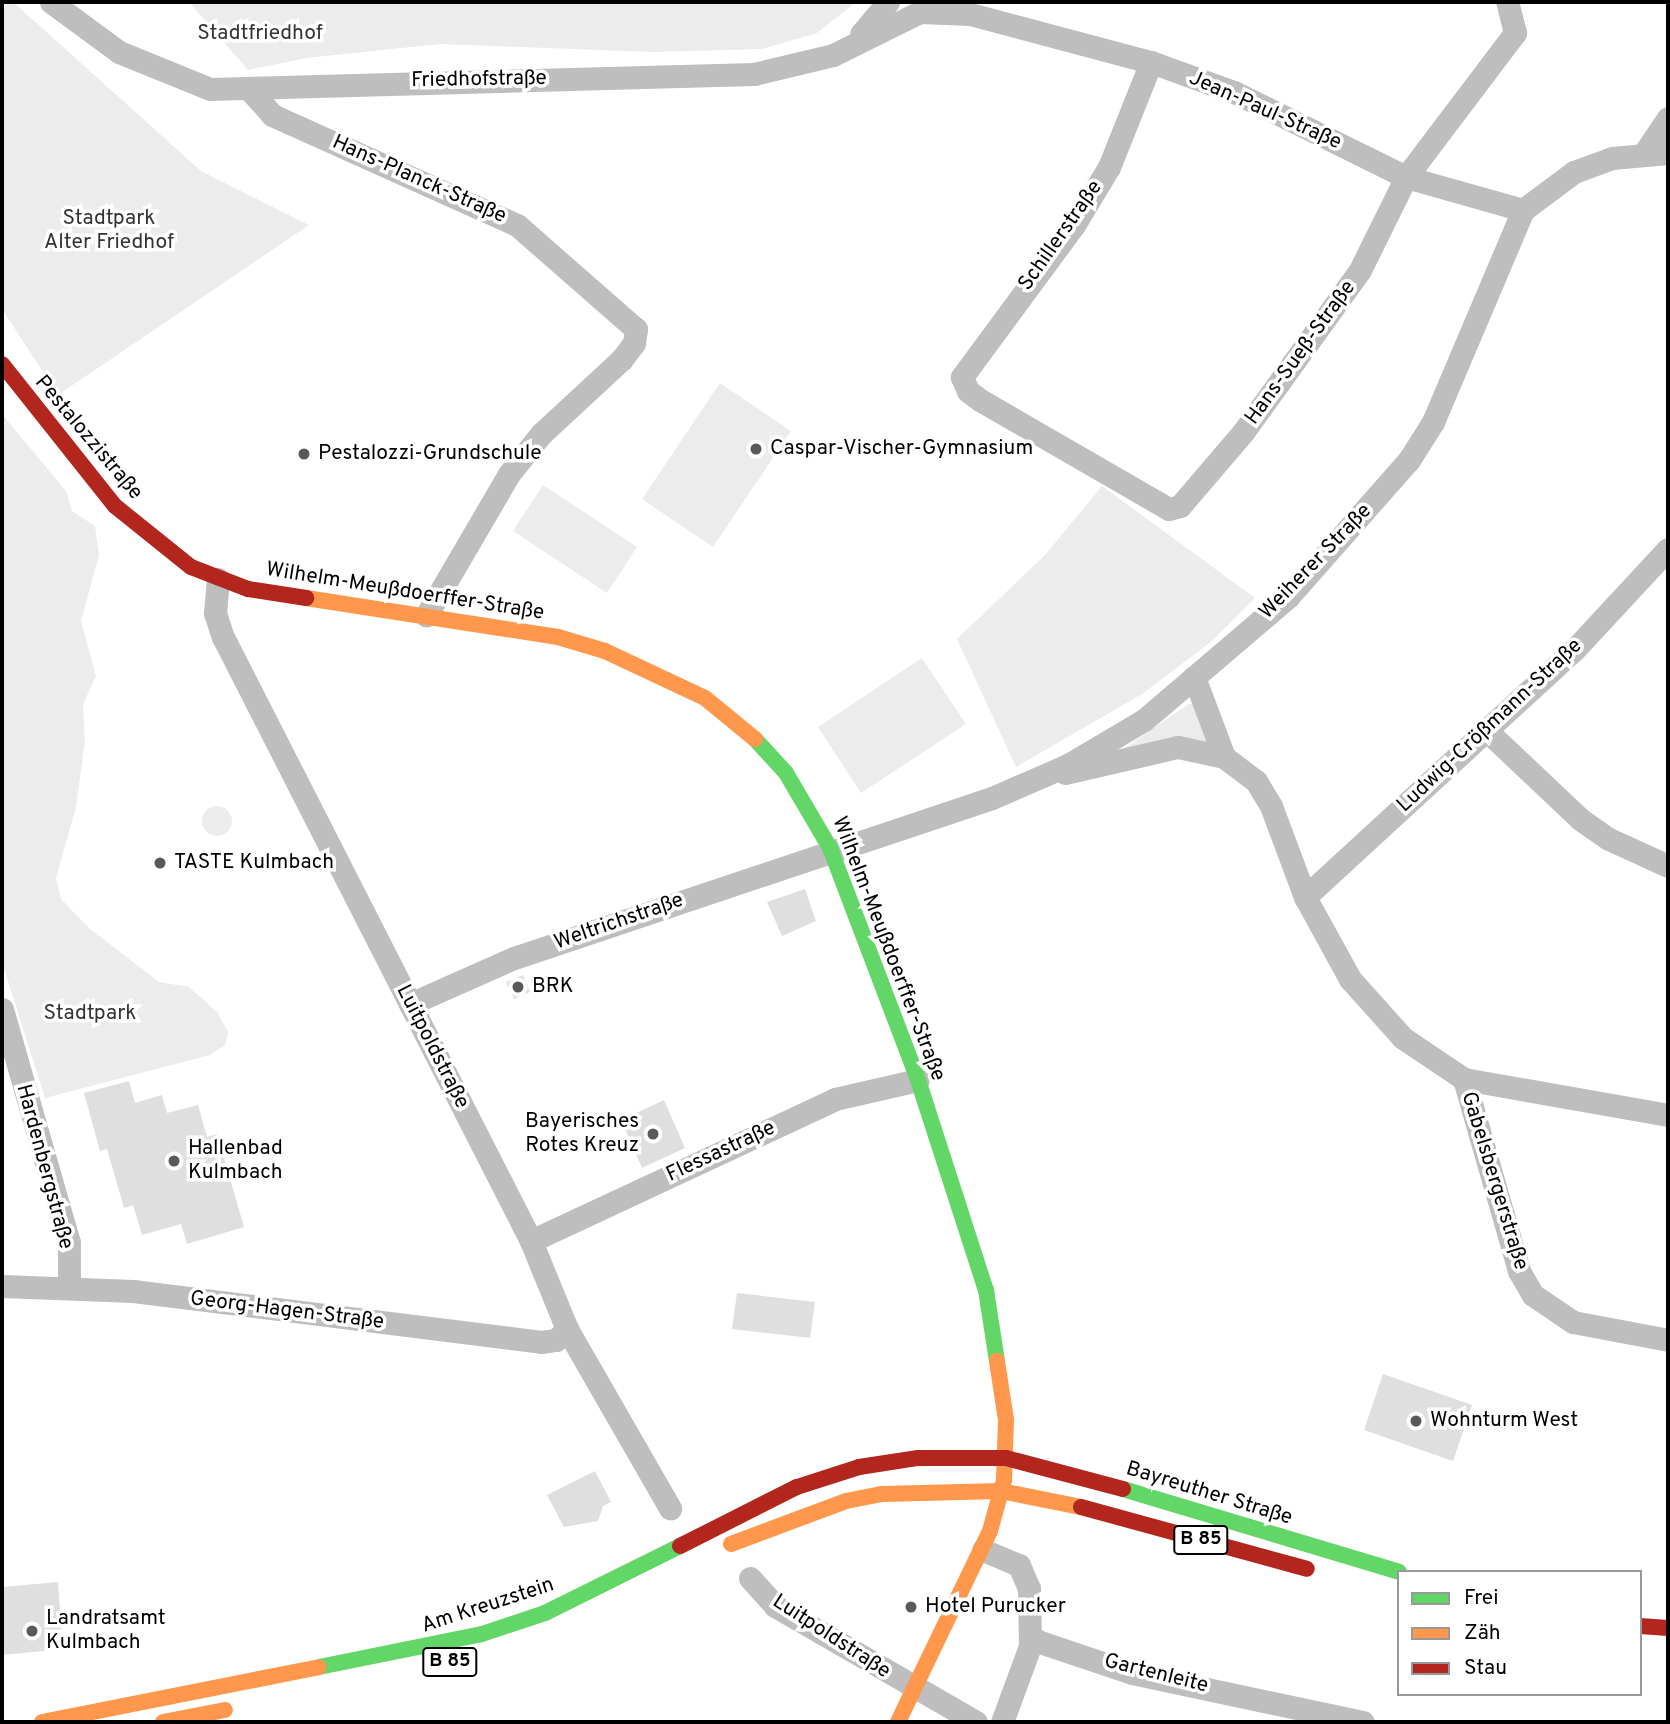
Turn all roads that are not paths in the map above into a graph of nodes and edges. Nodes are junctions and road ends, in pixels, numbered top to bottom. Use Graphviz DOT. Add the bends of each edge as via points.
graph roads {
  1 [pos="51,2"];
  2 [pos="888,2"];
  3 [pos="1507,2"];
  4 [pos="919,7"];
  5 [pos="847,48"];
  6 [pos="1151,62"];
  7 [pos="248,88"];
  8 [pos="1668,118"];
  9 [pos="1645,152"];
  10 [pos="1668,153"];
  11 [pos="1406,177"];
  12 [pos="1523,210"];
  13 [pos="2,364"];
  14 [pos="1170,509"];
  15 [pos="1668,549"];
  16 [pos="218,579"];
  17 [pos="426,616"];
  18 [pos="1194,677"];
  19 [pos="1486,730"];
  20 [pos="1224,757"];
  21 [pos="1042,776"];
  22 [pos="830,848"];
  23 [pos="1668,866"];
  24 [pos="1305,897"];
  25 [pos="410,1004"];
  26 [pos="2,1009"];
  27 [pos="1464,1079"];
  28 [pos="918,1080"];
  29 [pos="1668,1115"];
  30 [pos="531,1241"];
  31 [pos="69,1285"];
  32 [pos="2,1286"];
  33 [pos="567,1329"];
  34 [pos="1668,1340"];
  35 [pos="1006,1458"];
  36 [pos="1002,1491"];
  37 [pos="670,1508"];
  38 [pos="983,1550"];
  39 [pos="712,1554"];
  40 [pos="1397,1571"];
  41 [pos="1325,1574"];
  42 [pos="750,1578"];
  43 [pos="1642,1626"];
  44 [pos="1668,1628"];
  45 [pos="1030,1646"];
  46 [pos="916,1691"];
  47 [pos="248,1705"];
  48 [pos="42,1722"];
  49 [pos="163,1722"];
  50 [pos="898,1722"];
  51 [pos="976,1722"];
  52 [pos="1002,1722"];
  53 [pos="1363,1722"];
  1 -- 7 [label="street, Friedhofstraße" via="129,57 210,89"];
  2 -- 5 [label="street"];
  3 -- 11 [label="street, Hans-Sueß-Straße" via="1515,33"];
  4 -- 5 [label="street, Friedhofstraße"];
  4 -- 6 [label="street, Jean-Paul-Straße" via="1009,20"];
  5 -- 7 [label="street, Friedhofstraße" via="796,67 754,74"];
  6 -- 11 [label="street, Jean-Paul-Straße" via="1234,92"];
  6 -- 14 [label="street, Schillerstraße" via="1109,167 1074,225 962,377 968,391 980,400"];
  7 -- 17 [label="street, Hans-Planck-Straße" via="272,115 517,225 636,329 634,344 541,433 509,474"];
  8 -- 9 [label="street"];
  9 -- 10 [label="street"];
  9 -- 12 [label="street" via="1574,172"];
  11 -- 12 [label="street, Jean-Paul-Straße"];
  11 -- 14 [label="street, Hans-Sueß-Straße" via="1360,270 1317,335 1208,476 1180,506"];
  12 -- 18 [label="street, Weiherer Straße" via="1433,422 1409,460 1289,596"];
  13 -- 16 [label="main road, Pestalozzistraße" via="51,433 115,506 169,552"];
  15 -- 19 [label="street, Ludwig-Crößmann-Straße" via="1574,650"];
  16 -- 17 [label="main road, Wilhelm-Meußdoerffer-Straße" via="272,594"];
  16 -- 25 [label="street, Luitpoldstraße" via="215,613 223,637"];
  17 -- 22 [label="main road, Wilhelm-Meußdoerffer-Straße" via="558,637 651,669 705,698 751,734 786,773"];
  18 -- 20 [label="street"];
  18 -- 21 [label="street, Weiherer Straße" via="1144,720"];
  19 -- 23 [label="street" via="1580,819 1609,839"];
  19 -- 24 [label="street, Ludwig-Crößmann-Straße"];
  20 -- 21 [label="street, Gabelsbergerstraße" via="1178,747"];
  20 -- 24 [label="street, Gabelsbergerstraße" via="1256,781 1271,806"];
  21 -- 22 [label="street, Weiherer Straße" via="942,818"];
  22 -- 25 [label="street, Weltrichstraße" via="514,958"];
  22 -- 28 [label="main road, Wilhelm-Meußdoerffer-Straße"];
  24 -- 27 [label="street, Gabelsbergerstraße" via="1331,947 1375,1010 1424,1054"];
  25 -- 30 [label="street, Luitpoldstraße"];
  26 -- 31 [label="street, Hardenbergstraße" via="69,1242"];
  27 -- 29 [label="street"];
  27 -- 34 [label="street, Gabelsbergerstraße" via="1519,1271 1533,1295 1573,1322"];
  28 -- 30 [label="street, Flessastraße" via="835,1099"];
  28 -- 35 [label="main road, Wilhelm-Meußdoerffer-Straße" via="986,1290"];
  30 -- 33 [label="street, Luitpoldstraße"];
  31 -- 32 [label="street, Georg-Hagen-Straße"];
  31 -- 33 [label="street, Georg-Hagen-Straße" via="541,1342 556,1340"];
  33 -- 37 [label="street, Luitpoldstraße"];
  35 -- 36 [label="main road, Wilhelm-Meußdoerffer-Straße"];
  35 -- 40 [label="main road, Bayreuther Straße / B 85" via="1180,1504"];
  35 -- 48 [label="main road, Am Kreuzstein / B 85" via="919,1458 827,1476 545,1613 482,1634"];
  36 -- 38 [label="main road, Wilhelm-Meußdoerffer-Straße"];
  36 -- 39 [label="main road, B 85" via="883,1494 846,1501 751,1534"];
  36 -- 41 [label="main road, Bayreuther Straße / B 85" via="1054,1500"];
  38 -- 45 [label="street" via="1019,1565 1028,1588"];
  38 -- 46 [label="main road, Wilhelm-Meußdoerffer-Straße"];
  42 -- 46 [label="street, Luitpoldstraße" via="775,1606"];
  43 -- 44 [label="main road"];
  45 -- 52 [label="street"];
  45 -- 53 [label="street, Gartenleite" via="1037,1641 1132,1673"];
  46 -- 50 [label="main road, Wilhelm-Meußdoerffer-Straße"];
  46 -- 51 [label="street, Luitpoldstraße"];
  47 -- 49 [label="main road"];
}
